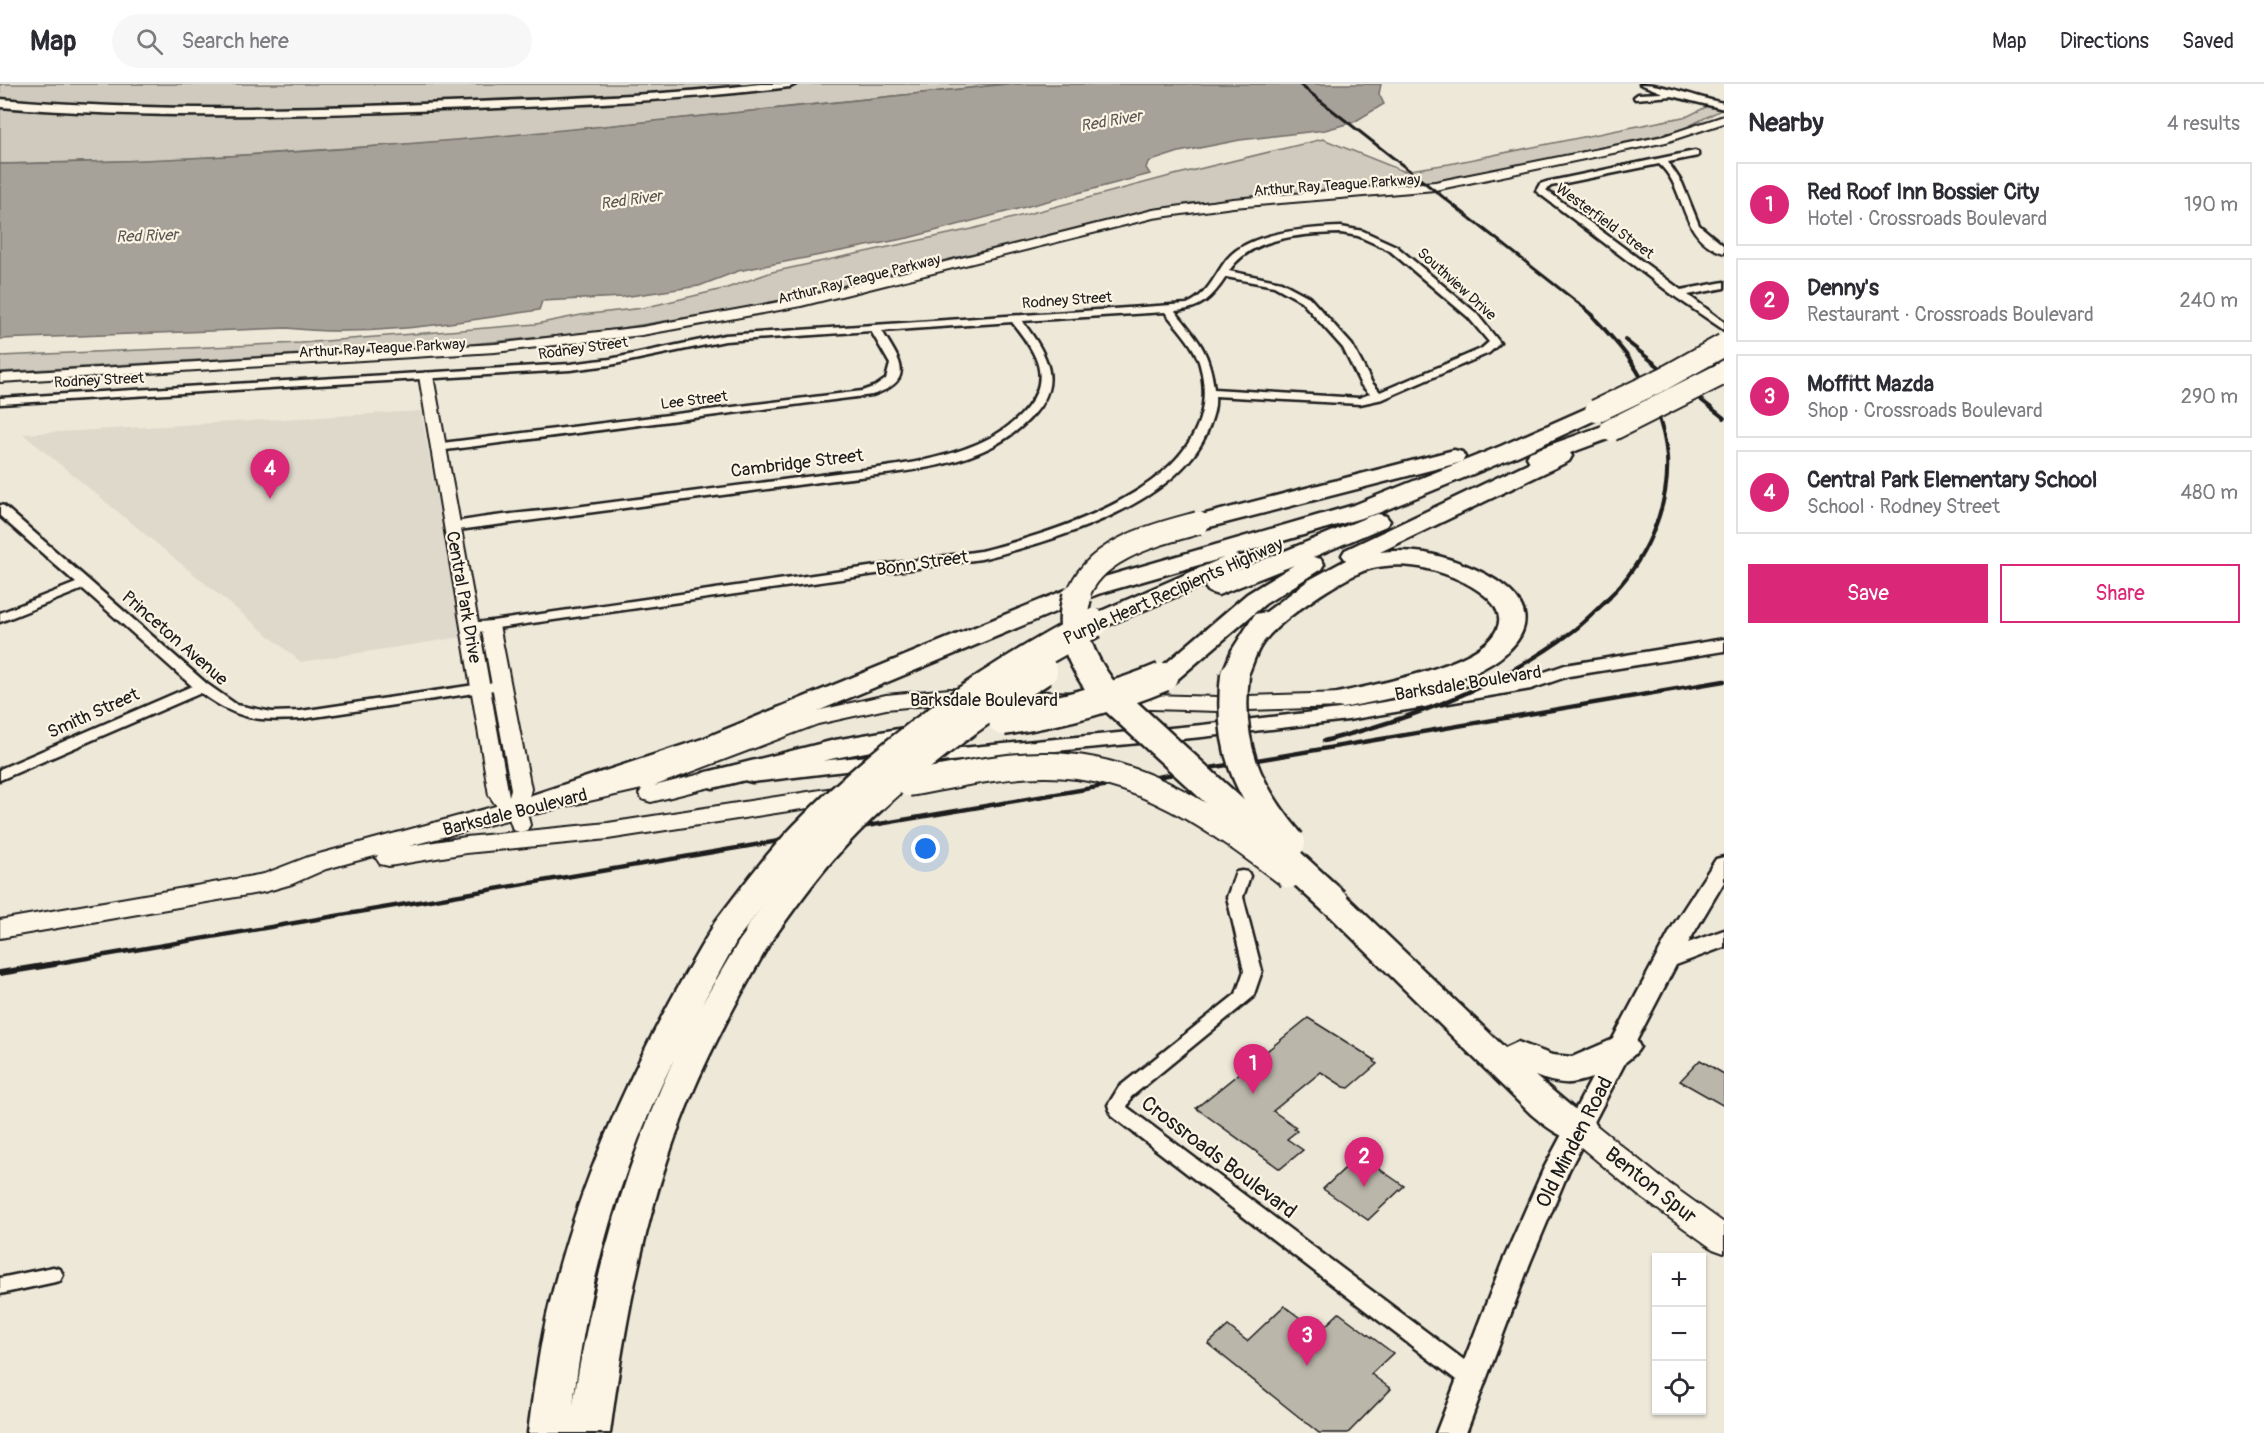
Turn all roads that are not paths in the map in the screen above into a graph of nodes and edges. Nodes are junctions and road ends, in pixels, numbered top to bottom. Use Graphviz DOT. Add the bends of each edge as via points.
graph roads {
  1 [pos="790,84"];
  2 [pos="1643,84"];
  3 [pos="1666,84"];
  4 [pos="1686,97"];
  5 [pos="0,103"];
  6 [pos="1713,103"];
  7 [pos="1724,106"];
  8 [pos="1724,119"];
  9 [pos="1724,129"];
  10 [pos="1708,130"];
  11 [pos="1695,154"];
  12 [pos="1661,161"];
  13 [pos="1724,250"];
  14 [pos="1223,273"];
  15 [pos="1724,285"];
  16 [pos="1678,294"];
  17 [pos="1168,309"];
  18 [pos="1015,319"];
  19 [pos="874,327"];
  20 [pos="1724,327"];
  21 [pos="1724,345"];
  22 [pos="1724,373"];
  23 [pos="426,376"];
  24 [pos="0,378"];
  25 [pos="0,387"];
  26 [pos="1211,392"];
  27 [pos="1378,397"];
  28 [pos="0,401"];
  29 [pos="1597,419"];
  30 [pos="438,447"];
  31 [pos="1463,503"];
  32 [pos="1370,508"];
  33 [pos="0,509"];
  34 [pos="452,527"];
  35 [pos="85,584"];
  36 [pos="0,618"];
  37 [pos="490,625"];
  38 [pos="470,628"];
  39 [pos="1102,629"];
  40 [pos="1255,635"];
  41 [pos="1724,645"];
  42 [pos="1566,671"];
  43 [pos="501,685"];
  44 [pos="202,687"];
  45 [pos="480,688"];
  46 [pos="1343,700"];
  47 [pos="0,775"];
  48 [pos="712,779"];
  49 [pos="524,819"];
  50 [pos="1722,870"];
  51 [pos="1242,876"];
  52 [pos="282,878"];
  53 [pos="1338,904"];
  54 [pos="0,929"];
  55 [pos="742,933"];
  56 [pos="1724,938"];
  57 [pos="1668,959"];
  58 [pos="1623,1047"];
  59 [pos="1518,1055"];
  60 [pos="1580,1129"];
  61 [pos="1724,1240"];
  62 [pos="54,1275"];
  63 [pos="0,1286"];
  64 [pos="1472,1379"];
  65 [pos="596,1381"];
  66 [pos="549,1433"];
  67 [pos="589,1433"];
  68 [pos="601,1433"];
  69 [pos="1451,1433"];
  1 -- 5 [label="main road" via="657,96 330,111 176,112"];
  2 -- 4 [label="street"];
  2 -- 4 [label="street" via="1647,89 1642,96"];
  3 -- 6 [label="street"];
  4 -- 6 [label="street"];
  6 -- 7 [label="street"];
  8 -- 10 [label="street, Arthur Ray Teague Parkway"];
  9 -- 10 [label="street"];
  10 -- 24 [label="street, Arthur Ray Teague Parkway" via="1436,186 1241,202 1153,214 801,302 642,331 485,349"];
  10 -- 25 [label="street, Arthur Ray Teague Parkway" via="1676,144 1450,191 1239,209 1163,221 825,306 659,338 467,359"];
  11 -- 12 [label="street, Westerfield Street"];
  12 -- 13 [label="street" via="1674,174 1696,227"];
  12 -- 16 [label="street, Westerfield Street" via="1549,184 1541,191"];
  14 -- 17 [label="street, Southview Drive" via="1201,303"];
  14 -- 27 [label="street" via="1276,284 1305,298 1348,347 1367,386"];
  14 -- 27 [label="street, Southview Drive" via="1237,254 1258,243 1322,230 1364,234 1396,249 1494,340 1490,349"];
  15 -- 16 [label="street"];
  16 -- 20 [label="street, Westerfield Street"];
  17 -- 18 [label="street, Rodney Street"];
  17 -- 26 [label="street, Bonn Street" via="1198,348"];
  18 -- 19 [label="street, Rodney Street"];
  18 -- 34 [label="street, Cambridge Street" via="1041,357 1045,368 1043,391 1021,421 996,439 964,452 906,467"];
  19 -- 23 [label="street, Rodney Street" via="713,339 587,365"];
  19 -- 30 [label="street, Lee Street" via="897,371 883,387 862,394"];
  21 -- 29 [label="highway, Purple Heart Recipients Highway, bridge"];
  22 -- 29 [label="highway, Purple Heart Recipients Highway, bridge"];
  23 -- 28 [label="street, Rodney Street"];
  23 -- 30 [label="street, Central Park Drive"];
  26 -- 27 [label="street, Southview Drive" via="1348,401"];
  26 -- 37 [label="street, Bonn Street" via="1199,436 1165,477 1116,509 1048,537 948,560"];
  29 -- 31 [label="highway"];
  29 -- 32 [label="highway, Purple Heart Recipients Highway"];
  29 -- 39 [label="highway, Purple Heart Recipients Highway" via="1499,472"];
  29 -- 53 [label="highway, bridge" via="1138,542 1122,549 1093,573 1080,590 1071,630 1085,669 1102,689"];
  30 -- 34 [label="street, Central Park Drive"];
  31 -- 40 [label="highway" via="1317,574 1267,613"];
  31 -- 48 [label="highway, bridge" via="1331,555 1296,573 1256,599 1163,677 1119,696 1089,705 835,749"];
  32 -- 39 [label="highway, Purple Heart Recipients Highway" via="1157,594"];
  32 -- 49 [label="highway" via="1089,589"];
  33 -- 35 [label="street, Princeton Avenue"];
  34 -- 38 [label="street, Central Park Drive" via="454,564"];
  35 -- 36 [label="street"];
  35 -- 44 [label="street, Princeton Avenue"];
  37 -- 38 [label="street, Bonn Street"];
  37 -- 43 [label="street, Central Park Drive"];
  38 -- 45 [label="street, Central Park Drive"];
  39 -- 55 [label="highway, Purple Heart Recipients Highway, bridge" via="992,703 916,762"];
  40 -- 46 [label="highway" via="1344,569 1381,559 1427,561 1451,568 1495,591 1506,603 1512,625 1502,642 1490,651 1424,681"];
  40 -- 53 [label="highway, bridge" via="1235,675 1232,734 1241,766 1251,789"];
  41 -- 42 [label="main road, Barksdale Boulevard"];
  42 -- 46 [label="main road, Barksdale Boulevard" via="1535,672"];
  42 -- 48 [label="main road, Barksdale Boulevard" via="1531,683 1299,721"];
  43 -- 45 [label="street, Princeton Avenue"];
  43 -- 49 [label="street, Central Park Drive"];
  44 -- 45 [label="street, Princeton Avenue" via="232,708 272,716"];
  44 -- 47 [label="street, Smith Street"];
  45 -- 49 [label="street, Central Park Drive" via="499,795"];
  46 -- 49 [label="main road, Barksdale Boulevard" via="1227,704 950,696 886,702 811,719 643,781"];
  48 -- 49 [label="main road, Barksdale Boulevard"];
  49 -- 52 [label="main road, Barksdale Boulevard" via="320,874"];
  49 -- 52 [label="main road, Barksdale Boulevard" via="317,863"];
  49 -- 53 [label="main road, bridge" via="608,831 1031,765 1062,765 1118,774 1172,797"];
  50 -- 57 [label="main road, Old Minden Road"];
  51 -- 64 [label="street, Crossroads Boulevard" via="1235,897 1253,971 1244,997 1125,1092 1117,1105 1119,1112"];
  52 -- 54 [label="main road, Barksdale Boulevard"];
  53 -- 59 [label="highway"];
  53 -- 60 [label="highway" via="1543,1105"];
  55 -- 65 [label="highway, Purple Heart Recipients Highway" via="719,1001 690,1059 657,1141 616,1281"];
  55 -- 66 [label="highway, Purple Heart Recipients Highway" via="660,1049 626,1125 574,1286 559,1354"];
  56 -- 57 [label="main road"];
  57 -- 58 [label="main road, Old Minden Road"];
  58 -- 59 [label="highway" via="1576,1071 1546,1068"];
  58 -- 60 [label="main road, Old Minden Road"];
  59 -- 60 [label="highway" via="1566,1105"];
  60 -- 61 [label="main road, Benton Spur" via="1649,1186"];
  60 -- 64 [label="main road, Old Minden Road" via="1531,1226"];
  62 -- 63 [label="street"];
  64 -- 69 [label="main road, Old Minden Road"];
  65 -- 67 [label="highway, Purple Heart Recipients Highway"];
  65 -- 68 [label="highway"];
}
